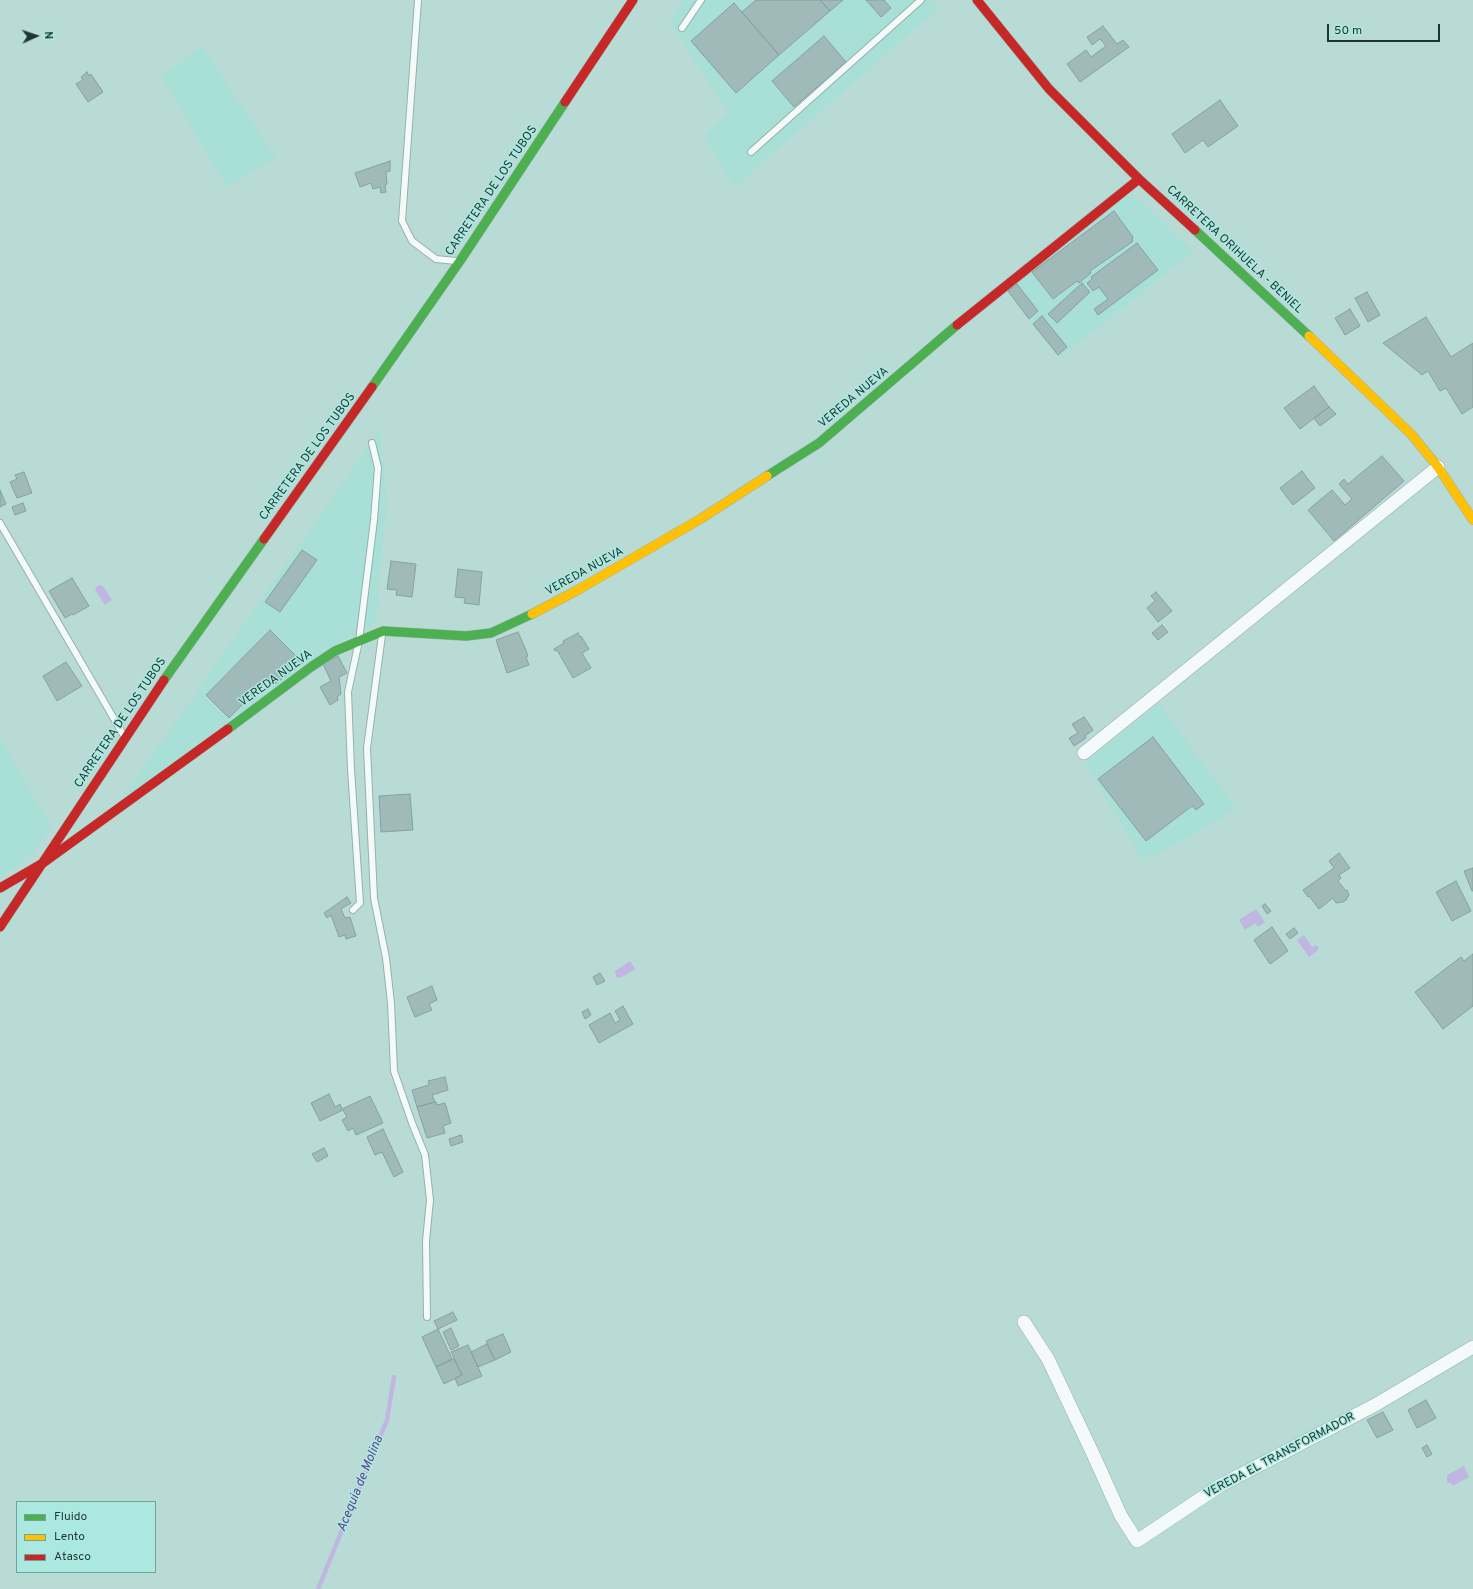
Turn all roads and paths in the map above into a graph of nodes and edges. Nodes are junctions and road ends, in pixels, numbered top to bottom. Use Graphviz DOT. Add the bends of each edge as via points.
graph roads {
  1 [pos="256,0"];
  2 [pos="418,0"];
  3 [pos="633,0"];
  4 [pos="701,0"];
  5 [pos="921,0"];
  6 [pos="977,0"];
  7 [pos="682,28"];
  8 [pos="1416,75"];
  9 [pos="751,152"];
  10 [pos="1139,178"];
  11 [pos="0,187"];
  12 [pos="1190,224"];
  13 [pos="460,261"];
  14 [pos="372,443"];
  15 [pos="1438,467"];
  16 [pos="1473,520"];
  17 [pos="0,523"];
  18 [pos="383,631"];
  19 [pos="358,640"];
  20 [pos="126,738"];
  21 [pos="1084,753"];
  22 [pos="43,863"];
  23 [pos="0,888"];
  24 [pos="353,910"];
  25 [pos="0,927"];
  26 [pos="427,1317"];
  27 [pos="1024,1322"];
  28 [pos="1473,1347"];
  1 -- 11 [label="path"];
  2 -- 13 [label="lane" via="402,221 412,241 436,259"];
  3 -- 13 [label="street, CARRETERA DE LOS TUBOS"];
  4 -- 7 [label="lane"];
  5 -- 9 [label="lane"];
  6 -- 10 [label="street, CARRETERA ORIHUELA - BENIEL" via="1049,89"];
  8 -- 12 [label="path"];
  10 -- 12 [label="street, CARRETERA ORIHUELA - BENIEL"];
  10 -- 18 [label="street, VEREDA NUEVA" via="964,319 819,442 702,518 576,591 491,633 466,636"];
  12 -- 15 [label="street, CARRETERA ORIHUELA - BENIEL" via="1411,434"];
  13 -- 20 [label="street, CARRETERA DE LOS TUBOS" via="178,659"];
  14 -- 19 [label="lane" via="378,468 374,520"];
  15 -- 16 [label="street, CARRETERA ORIHUELA - BENIEL"];
  15 -- 21 [label="street"];
  17 -- 20 [label="lane"];
  18 -- 19 [label="street, VEREDA NUEVA"];
  18 -- 26 [label="lane" via="367,748 374,898 386,958 394,1071 425,1155 430,1200 426,1241"];
  19 -- 22 [label="street, VEREDA NUEVA" via="311,667"];
  19 -- 24 [label="lane" via="348,692 360,903"];
  20 -- 22 [label="street, CARRETERA DE LOS TUBOS"];
  22 -- 23 [label="street, VEREDA NUEVA"];
  22 -- 25 [label="street, CARRETERA DE LOS TUBOS"];
  27 -- 28 [label="street, VEREDA EL TRANSFORMADOR" via="1048,1359 1094,1454 1120,1516 1137,1541 1221,1485 1375,1405"];
}
